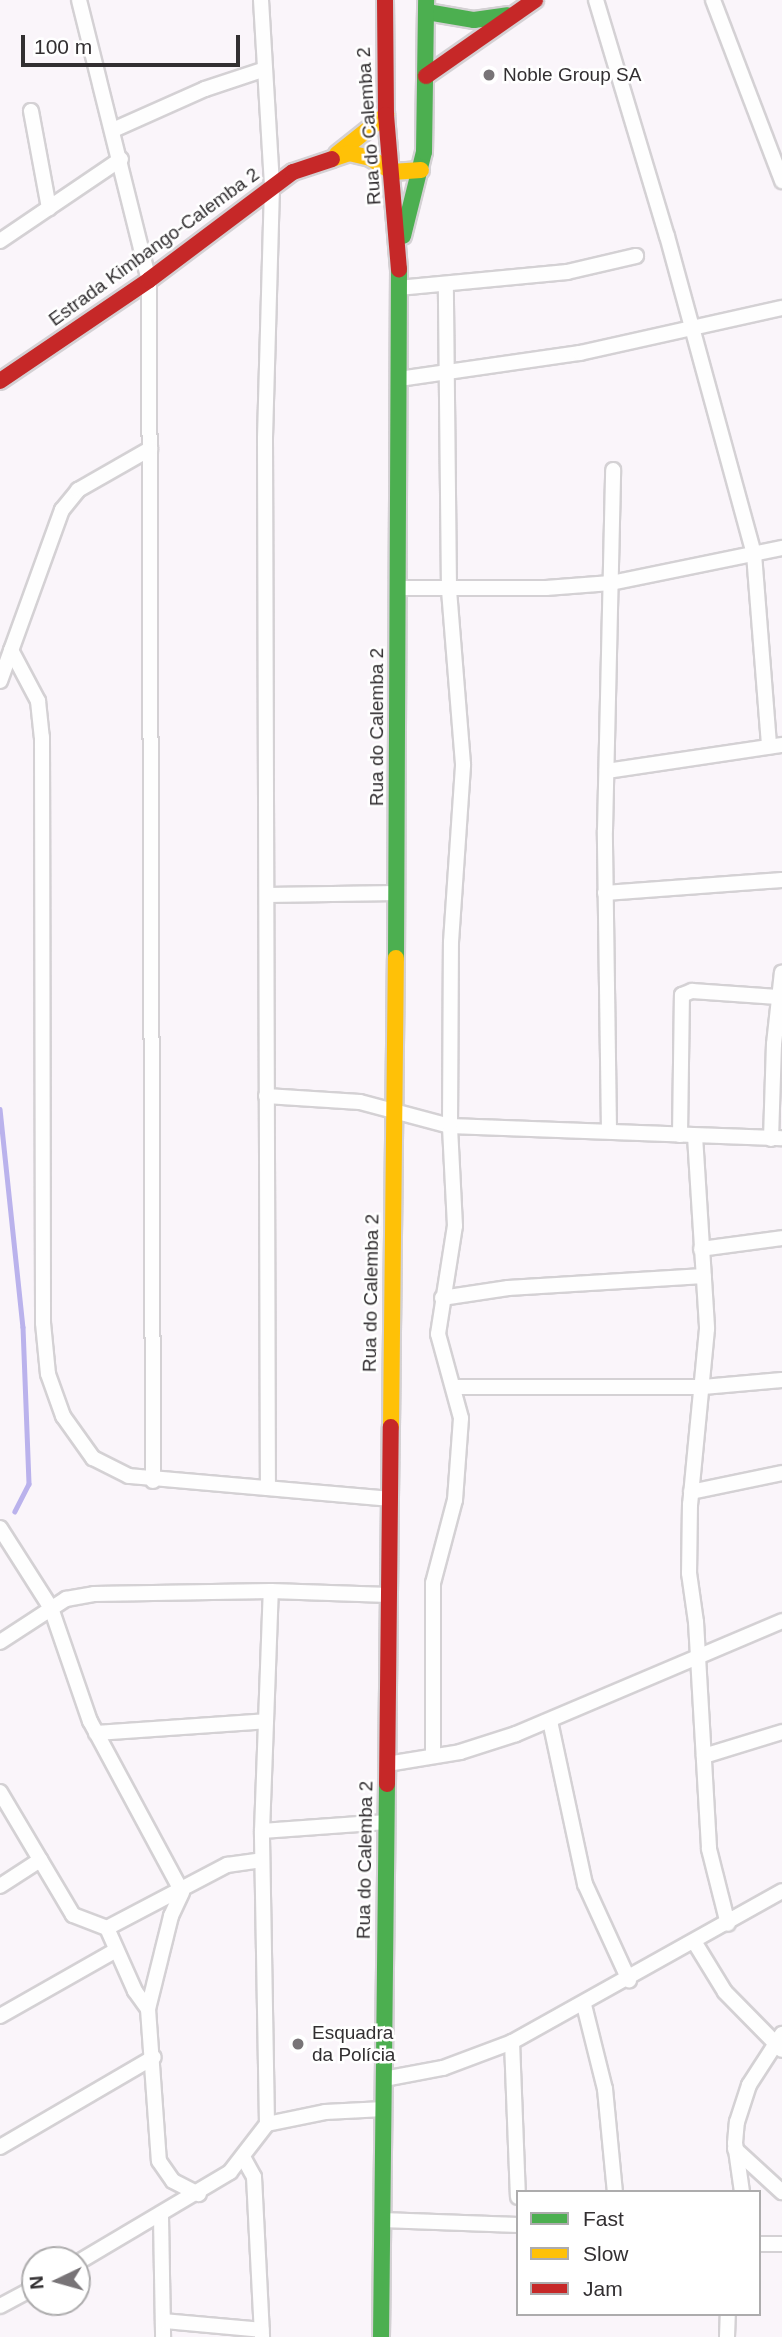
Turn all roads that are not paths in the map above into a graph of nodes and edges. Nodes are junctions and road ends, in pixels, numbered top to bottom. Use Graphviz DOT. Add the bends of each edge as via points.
graph roads {
  1 [pos="79,0"];
  2 [pos="261,0"];
  3 [pos="385,0"];
  4 [pos="535,0"];
  5 [pos="596,0"];
  6 [pos="712,0"];
  7 [pos="426,6"];
  8 [pos="512,15"];
  9 [pos="262,70"];
  10 [pos="426,76"];
  11 [pos="31,111"];
  12 [pos="386,115"];
  13 [pos="113,130"];
  14 [pos="336,155"];
  15 [pos="121,159"];
  16 [pos="421,170"];
  17 [pos="392,172"];
  18 [pos="782,181"];
  19 [pos="272,187"];
  20 [pos="49,208"];
  21 [pos="0,241"];
  22 [pos="398,250"];
  23 [pos="636,256"];
  24 [pos="149,279"];
  25 [pos="446,287"];
  26 [pos="398,288"];
  27 [pos="782,308"];
  28 [pos="692,328"];
  29 [pos="447,373"];
  30 [pos="399,379"];
  31 [pos="0,381"];
  32 [pos="150,449"];
  33 [pos="613,470"];
  34 [pos="782,548"];
  35 [pos="754,554"];
  36 [pos="611,583"];
  37 [pos="399,588"];
  38 [pos="449,589"];
  39 [pos="11,650"];
  40 [pos="0,681"];
  41 [pos="776,745"];
  42 [pos="607,771"];
  43 [pos="782,880"];
  44 [pos="397,893"];
  45 [pos="605,893"];
  46 [pos="267,895"];
  47 [pos="782,971"];
  48 [pos="778,997"];
  49 [pos="267,1096"];
  50 [pos="394,1114"];
  51 [pos="450,1126"];
  52 [pos="610,1131"];
  53 [pos="687,1136"];
  54 [pos="776,1139"];
  55 [pos="782,1238"];
  56 [pos="701,1249"];
  57 [pos="704,1276"];
  58 [pos="442,1298"];
  59 [pos="782,1380"];
  60 [pos="454,1387"];
  61 [pos="703,1387"];
  62 [pos="782,1473"];
  63 [pos="153,1481"];
  64 [pos="268,1488"];
  65 [pos="691,1492"];
  66 [pos="390,1499"];
  67 [pos="0,1528"];
  68 [pos="271,1591"];
  69 [pos="389,1595"];
  70 [pos="51,1608"];
  71 [pos="782,1621"];
  72 [pos="0,1642"];
  73 [pos="697,1660"];
  74 [pos="266,1721"];
  75 [pos="550,1721"];
  76 [pos="782,1732"];
  77 [pos="96,1733"];
  78 [pos="433,1755"];
  79 [pos="704,1756"];
  80 [pos="387,1764"];
  81 [pos="0,1792"];
  82 [pos="387,1822"];
  83 [pos="262,1831"];
  84 [pos="40,1860"];
  85 [pos="262,1860"];
  86 [pos="0,1886"];
  87 [pos="782,1891"];
  88 [pos="182,1892"];
  89 [pos="727,1924"];
  90 [pos="107,1928"];
  91 [pos="695,1943"];
  92 [pos="116,1950"];
  93 [pos="629,1980"];
  94 [pos="584,2005"];
  95 [pos="148,2009"];
  96 [pos="0,2016"];
  97 [pos="512,2042"];
  98 [pos="780,2043"];
  99 [pos="154,2057"];
  100 [pos="384,2079"];
  101 [pos="384,2109"];
  102 [pos="267,2124"];
  103 [pos="0,2147"];
  104 [pos="735,2149"];
  105 [pos="243,2157"];
  106 [pos="518,2190"];
  107 [pos="615,2190"];
  108 [pos="742,2190"];
  109 [pos="782,2192"];
  110 [pos="199,2194"];
  111 [pos="161,2217"];
  112 [pos="382,2220"];
  113 [pos="516,2225"];
  114 [pos="761,2244"];
  115 [pos="782,2244"];
  116 [pos="91,2255"];
  117 [pos="21,2295"];
  118 [pos="0,2306"];
  119 [pos="728,2316"];
  120 [pos="164,2321"];
  121 [pos="262,2333"];
  122 [pos="163,2337"];
  123 [pos="381,2337"];
  124 [pos="727,2337"];
  1 -- 13 [label="street"];
  2 -- 9 [label="street"];
  3 -- 12 [label="main road, Rua do Calemba 2"];
  4 -- 8 [label="main road"];
  5 -- 28 [label="street"];
  6 -- 18 [label="street"];
  7 -- 8 [label="main road" via="474,20"];
  7 -- 10 [label="main road, Rua do Calemba 2"];
  8 -- 10 [label="main road"];
  9 -- 13 [label="street" via="205,89"];
  9 -- 19 [label="street"];
  10 -- 16 [label="main road, Rua do Calemba 2"];
  11 -- 20 [label="street"];
  12 -- 14 [label="main road"];
  12 -- 17 [label="main road, Rua do Calemba 2"];
  13 -- 15 [label="street"];
  14 -- 17 [label="main road" via="356,153"];
  14 -- 19 [label="main road, Estrada Kimbango-Calemba 2" via="293,172"];
  15 -- 20 [label="street"];
  15 -- 24 [label="street"];
  16 -- 17 [label="main road"];
  16 -- 22 [label="main road, Rua do Calemba 2"];
  17 -- 22 [label="main road, Rua do Calemba 2"];
  19 -- 24 [label="main road, Estrada Kimbango-Calemba 2"];
  19 -- 46 [label="street" via="265,439"];
  20 -- 21 [label="street"];
  22 -- 26 [label="main road, Rua do Calemba 2"];
  23 -- 25 [label="street" via="567,272"];
  24 -- 31 [label="main road, Estrada Kimbango-Calemba 2"];
  24 -- 32 [label="street"];
  25 -- 26 [label="street"];
  25 -- 29 [label="street"];
  26 -- 30 [label="main road, Rua do Calemba 2"];
  27 -- 28 [label="street"];
  28 -- 29 [label="street" via="580,353"];
  28 -- 35 [label="street"];
  29 -- 30 [label="street"];
  29 -- 38 [label="street"];
  30 -- 37 [label="main road, Rua do Calemba 2"];
  32 -- 39 [label="street" via="89,482 69,499 55,525"];
  32 -- 63 [label="street"];
  33 -- 36 [label="street"];
  34 -- 35 [label="street"];
  35 -- 36 [label="street"];
  35 -- 41 [label="street"];
  36 -- 38 [label="street"];
  36 -- 42 [label="street"];
  37 -- 38 [label="street"];
  37 -- 44 [label="main road, Rua do Calemba 2"];
  38 -- 51 [label="street" via="463,764 451,942"];
  39 -- 40 [label="street"];
  39 -- 63 [label="street" via="38,701 42,737 42,1241 48,1374 63,1416 93,1458 129,1476"];
  41 -- 42 [label="street"];
  42 -- 45 [label="street"];
  43 -- 45 [label="street"];
  44 -- 46 [label="street"];
  44 -- 50 [label="main road, Rua do Calemba 2"];
  45 -- 52 [label="street"];
  46 -- 49 [label="street"];
  47 -- 48 [label="street"];
  48 -- 53 [label="street" via="692,991 682,995"];
  48 -- 54 [label="street"];
  49 -- 50 [label="street" via="360,1102"];
  49 -- 64 [label="street"];
  50 -- 51 [label="street"];
  50 -- 66 [label="main road, Rua do Calemba 2"];
  51 -- 52 [label="street"];
  51 -- 58 [label="street" via="455,1226"];
  52 -- 53 [label="street"];
  53 -- 54 [label="street"];
  53 -- 56 [label="street"];
  55 -- 56 [label="street"];
  56 -- 57 [label="street"];
  57 -- 58 [label="street" via="508,1288"];
  57 -- 61 [label="street" via="708,1329"];
  58 -- 60 [label="street" via="440,1346"];
  59 -- 61 [label="street"];
  60 -- 61 [label="street"];
  60 -- 78 [label="street" via="461,1418 459,1473 433,1583"];
  61 -- 65 [label="street"];
  62 -- 65 [label="street"];
  63 -- 64 [label="street"];
  64 -- 66 [label="street"];
  65 -- 73 [label="street" via="689,1573"];
  66 -- 69 [label="main road, Rua do Calemba 2"];
  67 -- 70 [label="street"];
  68 -- 69 [label="street"];
  68 -- 70 [label="street" via="94,1594 66,1599"];
  68 -- 74 [label="street"];
  69 -- 80 [label="main road, Rua do Calemba 2"];
  70 -- 72 [label="street"];
  70 -- 77 [label="street"];
  71 -- 73 [label="street"];
  73 -- 75 [label="street"];
  73 -- 79 [label="street"];
  74 -- 77 [label="street"];
  74 -- 83 [label="street"];
  75 -- 78 [label="street" via="460,1752"];
  75 -- 93 [label="street" via="585,1884"];
  76 -- 79 [label="street"];
  77 -- 88 [label="street"];
  78 -- 80 [label="street"];
  79 -- 89 [label="street" via="709,1849"];
  80 -- 82 [label="main road, Rua do Calemba 2"];
  81 -- 84 [label="street"];
  82 -- 83 [label="street"];
  82 -- 100 [label="main road, Rua do Calemba 2"];
  83 -- 85 [label="street"];
  84 -- 86 [label="street"];
  84 -- 90 [label="street" via="73,1915"];
  85 -- 88 [label="street" via="227,1865"];
  85 -- 102 [label="street"];
  87 -- 89 [label="street"];
  88 -- 90 [label="street"];
  88 -- 95 [label="street" via="171,1916"];
  89 -- 91 [label="street"];
  90 -- 92 [label="street"];
  91 -- 93 [label="street"];
  91 -- 98 [label="street" via="725,1992"];
  92 -- 95 [label="street"];
  92 -- 96 [label="street"];
  93 -- 94 [label="street"];
  94 -- 97 [label="street"];
  94 -- 107 [label="street" via="605,2089"];
  95 -- 99 [label="street"];
  97 -- 100 [label="street" via="443,2068"];
  97 -- 106 [label="street"];
  98 -- 104 [label="street" via="741,2105"];
  99 -- 103 [label="street"];
  99 -- 110 [label="street" via="159,2161 173,2181"];
  100 -- 101 [label="main road, Rua do Calemba 2"];
  101 -- 102 [label="street" via="325,2112"];
  101 -- 112 [label="main road, Rua do Calemba 2"];
  102 -- 105 [label="street"];
  104 -- 108 [label="street"];
  104 -- 109 [label="street"];
  105 -- 110 [label="street"];
  105 -- 121 [label="street" via="254,2177"];
  110 -- 111 [label="street"];
  111 -- 116 [label="street"];
  111 -- 120 [label="street"];
  112 -- 113 [label="street"];
  112 -- 123 [label="main road, Rua do Calemba 2"];
  114 -- 115 [label="street"];
  117 -- 118 [label="street"];
  119 -- 124 [label="street"];
  120 -- 121 [label="street"];
  120 -- 122 [label="street"];
}
